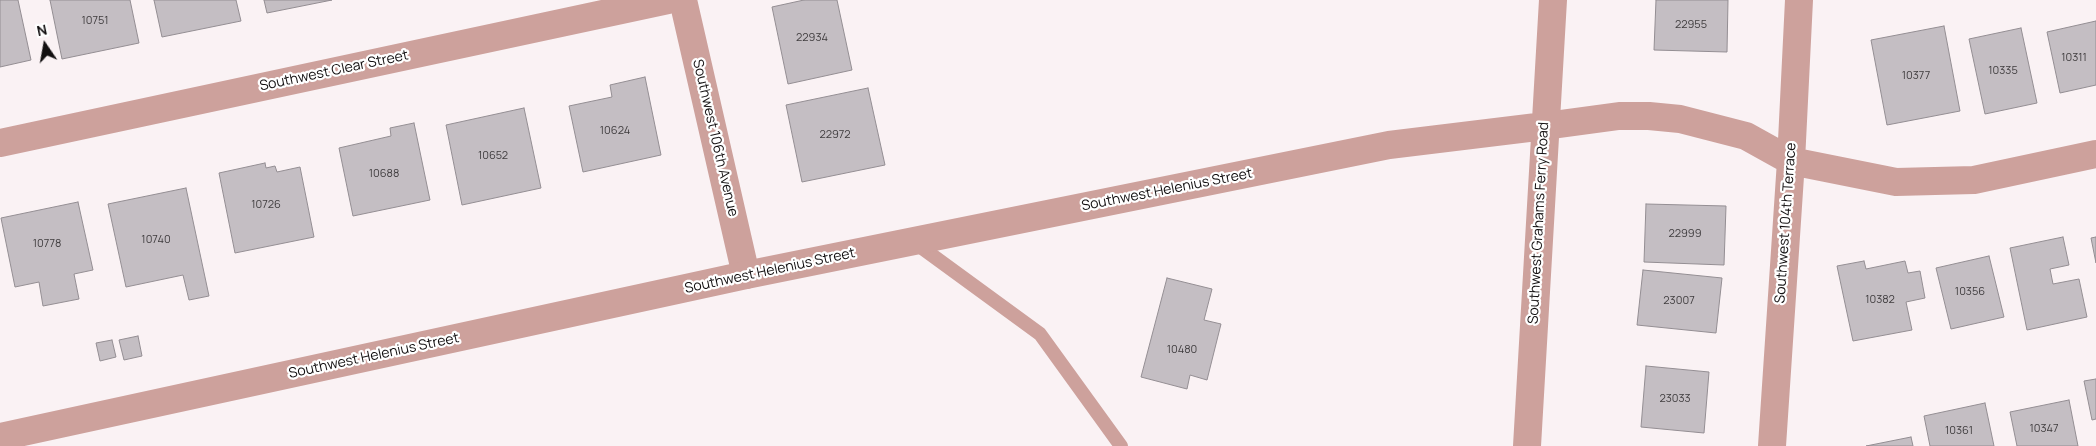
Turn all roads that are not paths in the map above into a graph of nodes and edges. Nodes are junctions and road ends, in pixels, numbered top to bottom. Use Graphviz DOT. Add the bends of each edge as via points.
graph roads {
  1 [pos="668,0"];
  2 [pos="683,0"];
  3 [pos="1552,0"];
  4 [pos="1799,0"];
  5 [pos="1545,126"];
  6 [pos="0,143"];
  7 [pos="2096,154"];
  8 [pos="1791,161"];
  9 [pos="914,241"];
  10 [pos="746,275"];
  11 [pos="0,437"];
  12 [pos="1121,446"];
  13 [pos="1527,446"];
  14 [pos="1772,446"];
  1 -- 6 [label="street, Southwest Clear Street"];
  2 -- 10 [label="street, Southwest 106th Avenue"];
  3 -- 5 [label="street, Southwest Grahams Ferry Road"];
  4 -- 8 [label="street, Southwest 104th Terrace"];
  5 -- 8 [label="street, Southwest Helenius Street" via="1619,116 1680,119 1746,136"];
  5 -- 9 [label="street, Southwest Helenius Street" via="1389,145"];
  5 -- 13 [label="street, Southwest Grahams Ferry Road"];
  7 -- 8 [label="street, Southwest Helenius Street" via="1974,180 1896,182"];
  8 -- 14 [label="street, Southwest 104th Terrace"];
  9 -- 10 [label="street, Southwest Helenius Street"];
  9 -- 12 [label="lane" via="1040,334"];
  10 -- 11 [label="street, Southwest Helenius Street"];
}
